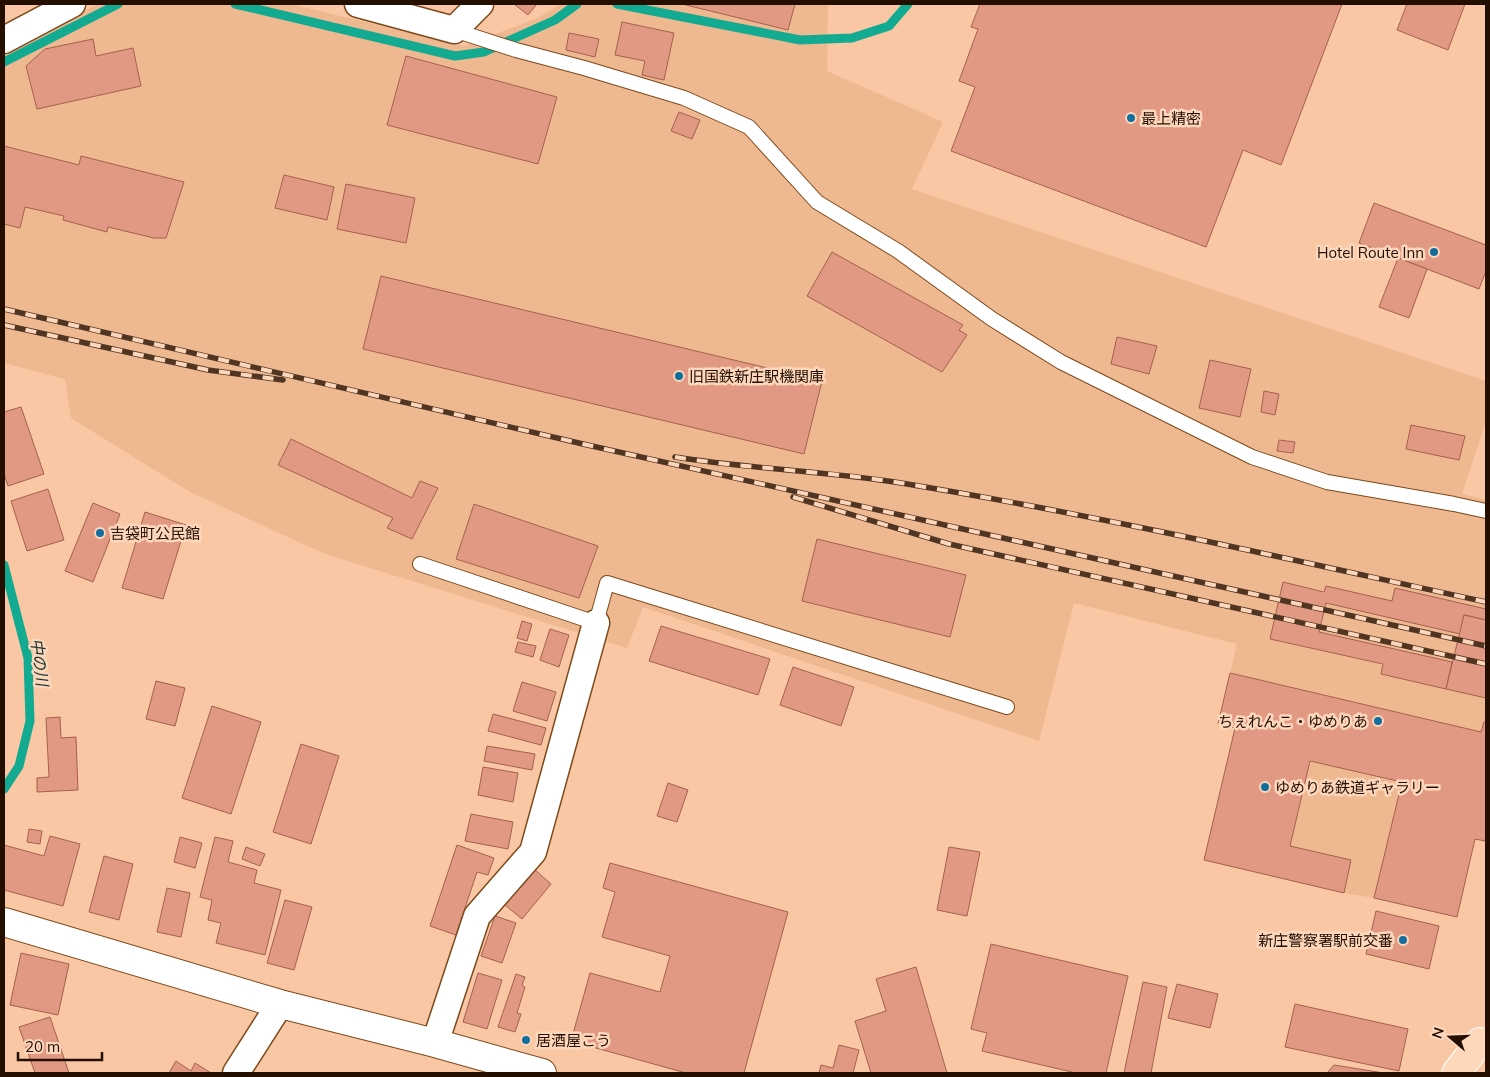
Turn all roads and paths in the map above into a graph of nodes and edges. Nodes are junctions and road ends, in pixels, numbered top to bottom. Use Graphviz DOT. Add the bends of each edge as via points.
graph roads {
  1 [pos="72,4"];
  2 [pos="358,4"];
  3 [pos="480,4"];
  4 [pos="454,30"];
  5 [pos="4,40"];
  6 [pos="1486,511"];
  7 [pos="420,564"];
  8 [pos="596,623"];
  9 [pos="1007,708"];
  10 [pos="4,922"];
  11 [pos="280,1004"];
  12 [pos="1484,1037"];
  13 [pos="435,1044"];
  14 [pos="236,1073"];
  15 [pos="542,1073"];
  16 [pos="1456,1073"];
  1 -- 5 [label="street"];
  2 -- 4 [label="street"];
  3 -- 4 [label="street"];
  4 -- 6 [label="lane" via="684,98 749,127 817,202 898,251 992,319 1061,362 1252,456 1328,482"];
  7 -- 8 [label="lane"];
  8 -- 9 [label="lane" via="607,583"];
  8 -- 13 [label="street" via="533,852 478,916"];
  10 -- 11 [label="street"];
  11 -- 13 [label="street"];
  11 -- 14 [label="street"];
  12 -- 16 [label="main road"];
  13 -- 15 [label="street"];
}
